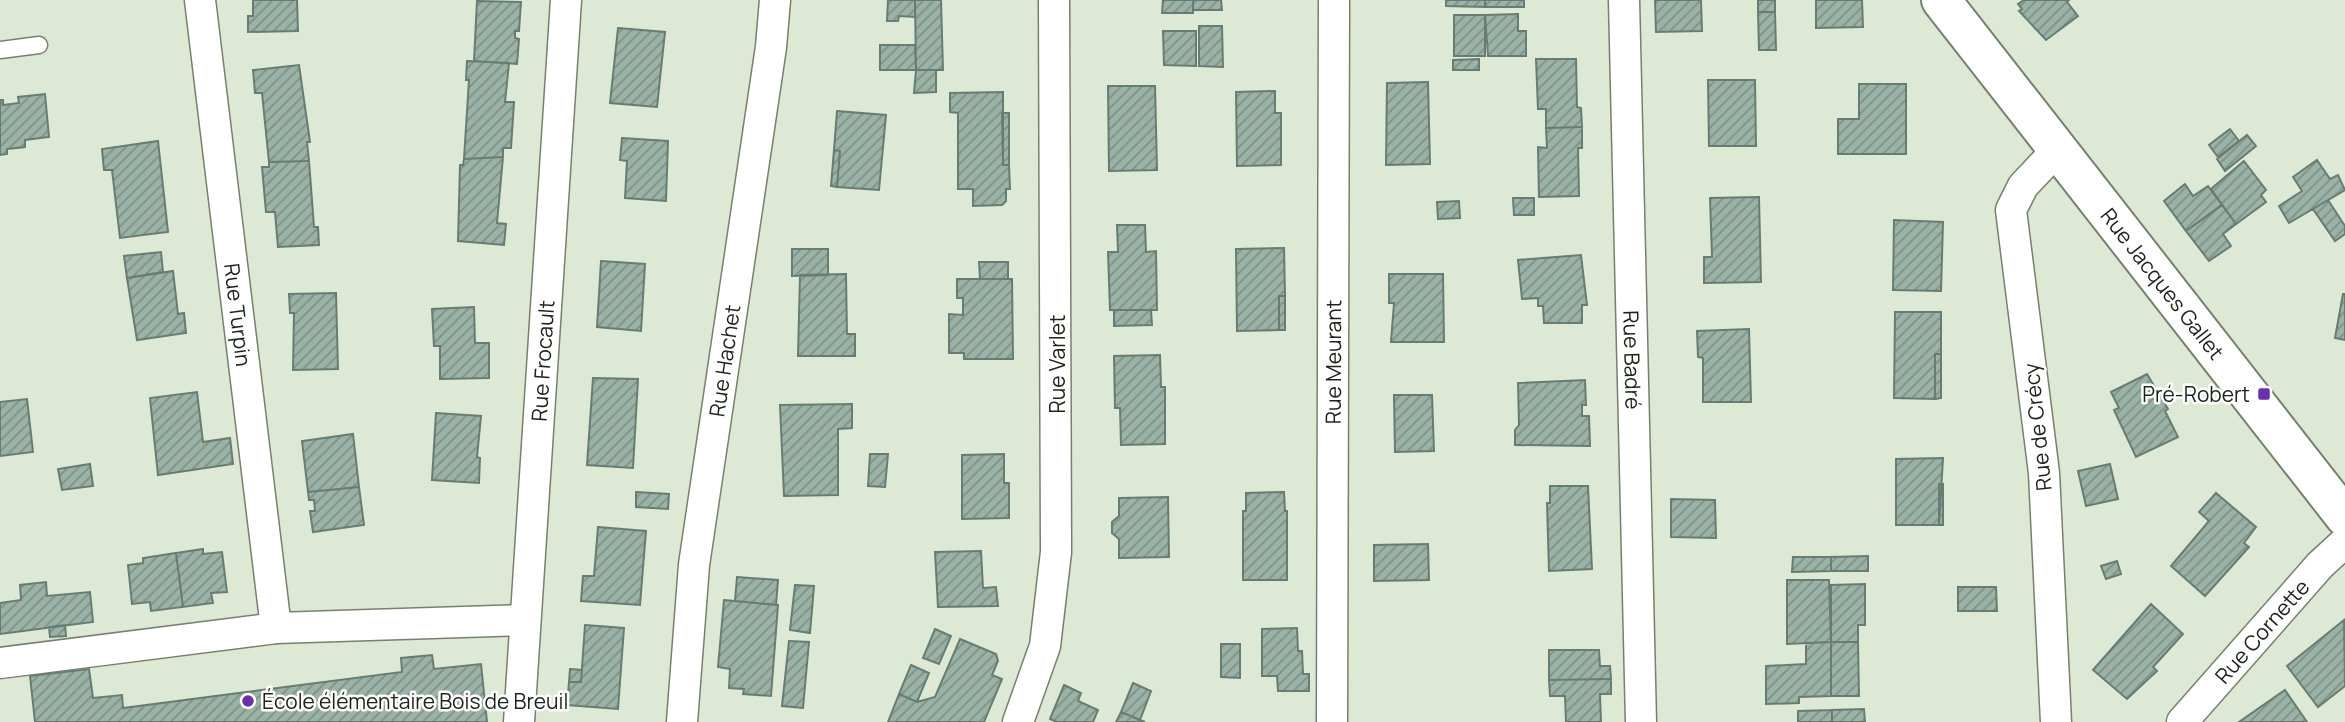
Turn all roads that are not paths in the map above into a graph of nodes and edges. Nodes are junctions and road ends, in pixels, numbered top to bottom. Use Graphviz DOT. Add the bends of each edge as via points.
graph roads {
  1 [pos="200,0"];
  2 [pos="566,0"];
  3 [pos="775,0"];
  4 [pos="1054,0"];
  5 [pos="1334,0"];
  6 [pos="1624,0"];
  7 [pos="1941,0"];
  8 [pos="39,45"];
  9 [pos="0,50"];
  10 [pos="2058,149"];
  11 [pos="2345,517"];
  12 [pos="2345,542"];
  13 [pos="524,620"];
  14 [pos="276,628"];
  15 [pos="0,663"];
  16 [pos="519,722"];
  17 [pos="682,722"];
  18 [pos="1018,722"];
  19 [pos="1332,722"];
  20 [pos="1641,722"];
  21 [pos="2056,722"];
  22 [pos="2182,722"];
  1 -- 14 [label="street, Rue Turpin"];
  2 -- 13 [label="street, Rue Frocault"];
  3 -- 17 [label="street, Rue Hachet" via="694,565"];
  4 -- 18 [label="street, Rue Varlet" via="1056,552 1045,646"];
  5 -- 19 [label="street, Rue Meurant"];
  6 -- 20 [label="street, Rue Badré"];
  7 -- 10 [label="main road, Rue Jacques Gallet"];
  8 -- 9 [label="lane"];
  10 -- 11 [label="main road, Rue Jacques Gallet"];
  10 -- 21 [label="street, Rue de Crécy" via="2023,186 2011,210 2044,473"];
  12 -- 22 [label="street, Rue Cornette"];
  13 -- 14 [label="street"];
  13 -- 16 [label="street, Rue Frocault"];
  14 -- 15 [label="street"];
}
